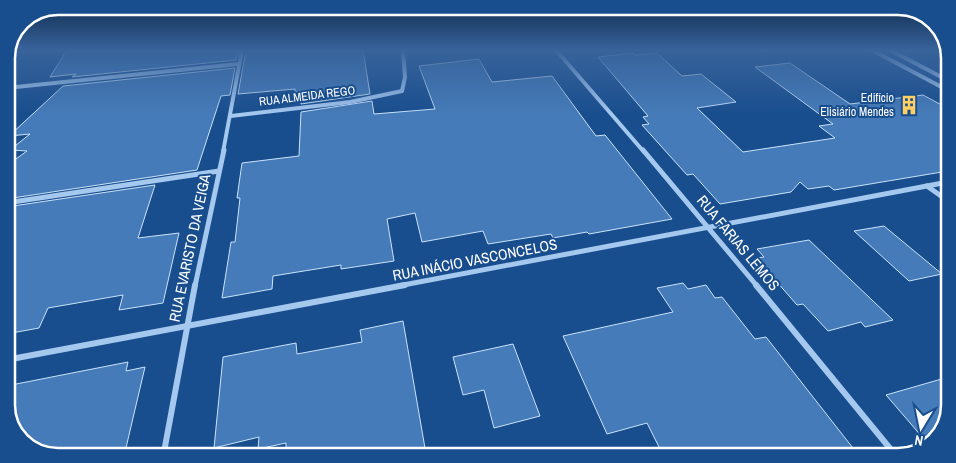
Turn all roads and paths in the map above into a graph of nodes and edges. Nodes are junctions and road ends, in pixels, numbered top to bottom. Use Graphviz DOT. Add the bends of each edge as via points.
graph roads {
  1 [pos="164,72"];
  2 [pos="237,72"];
  3 [pos="404,72"];
  4 [pos="575,72"];
  5 [pos="913,72"];
  6 [pos="15,87"];
  7 [pos="941,87"];
  8 [pos="231,116"];
  9 [pos="219,171"];
  10 [pos="941,183"];
  11 [pos="927,186"];
  12 [pos="941,196"];
  13 [pos="15,202"];
  14 [pos="710,228"];
  15 [pos="186,327"];
  16 [pos="15,358"];
  17 [pos="165,448"];
  18 [pos="890,448"];
  1 -- 6 [label="street"];
  2 -- 8 [label="street, RUA EVARISTO DA VEIGA"];
  3 -- 8 [label="street, RUA ALMEIDA REGO" via="405,85 396,94"];
  4 -- 14 [label="street, RUA FARIAS LEMOS"];
  5 -- 7 [label="street"];
  8 -- 9 [label="street, RUA EVARISTO DA VEIGA"];
  9 -- 13 [label="street"];
  9 -- 15 [label="street, RUA EVARISTO DA VEIGA"];
  10 -- 11 [label="street, RUA INÁCIO VASCONCELOS"];
  11 -- 12 [label="street"];
  11 -- 14 [label="street, RUA INÁCIO VASCONCELOS"];
  14 -- 15 [label="street, RUA INÁCIO VASCONCELOS"];
  14 -- 18 [label="street, RUA FARIAS LEMOS"];
  15 -- 16 [label="street, RUA INÁCIO VASCONCELOS"];
  15 -- 17 [label="street, RUA EVARISTO DA VEIGA"];
}
